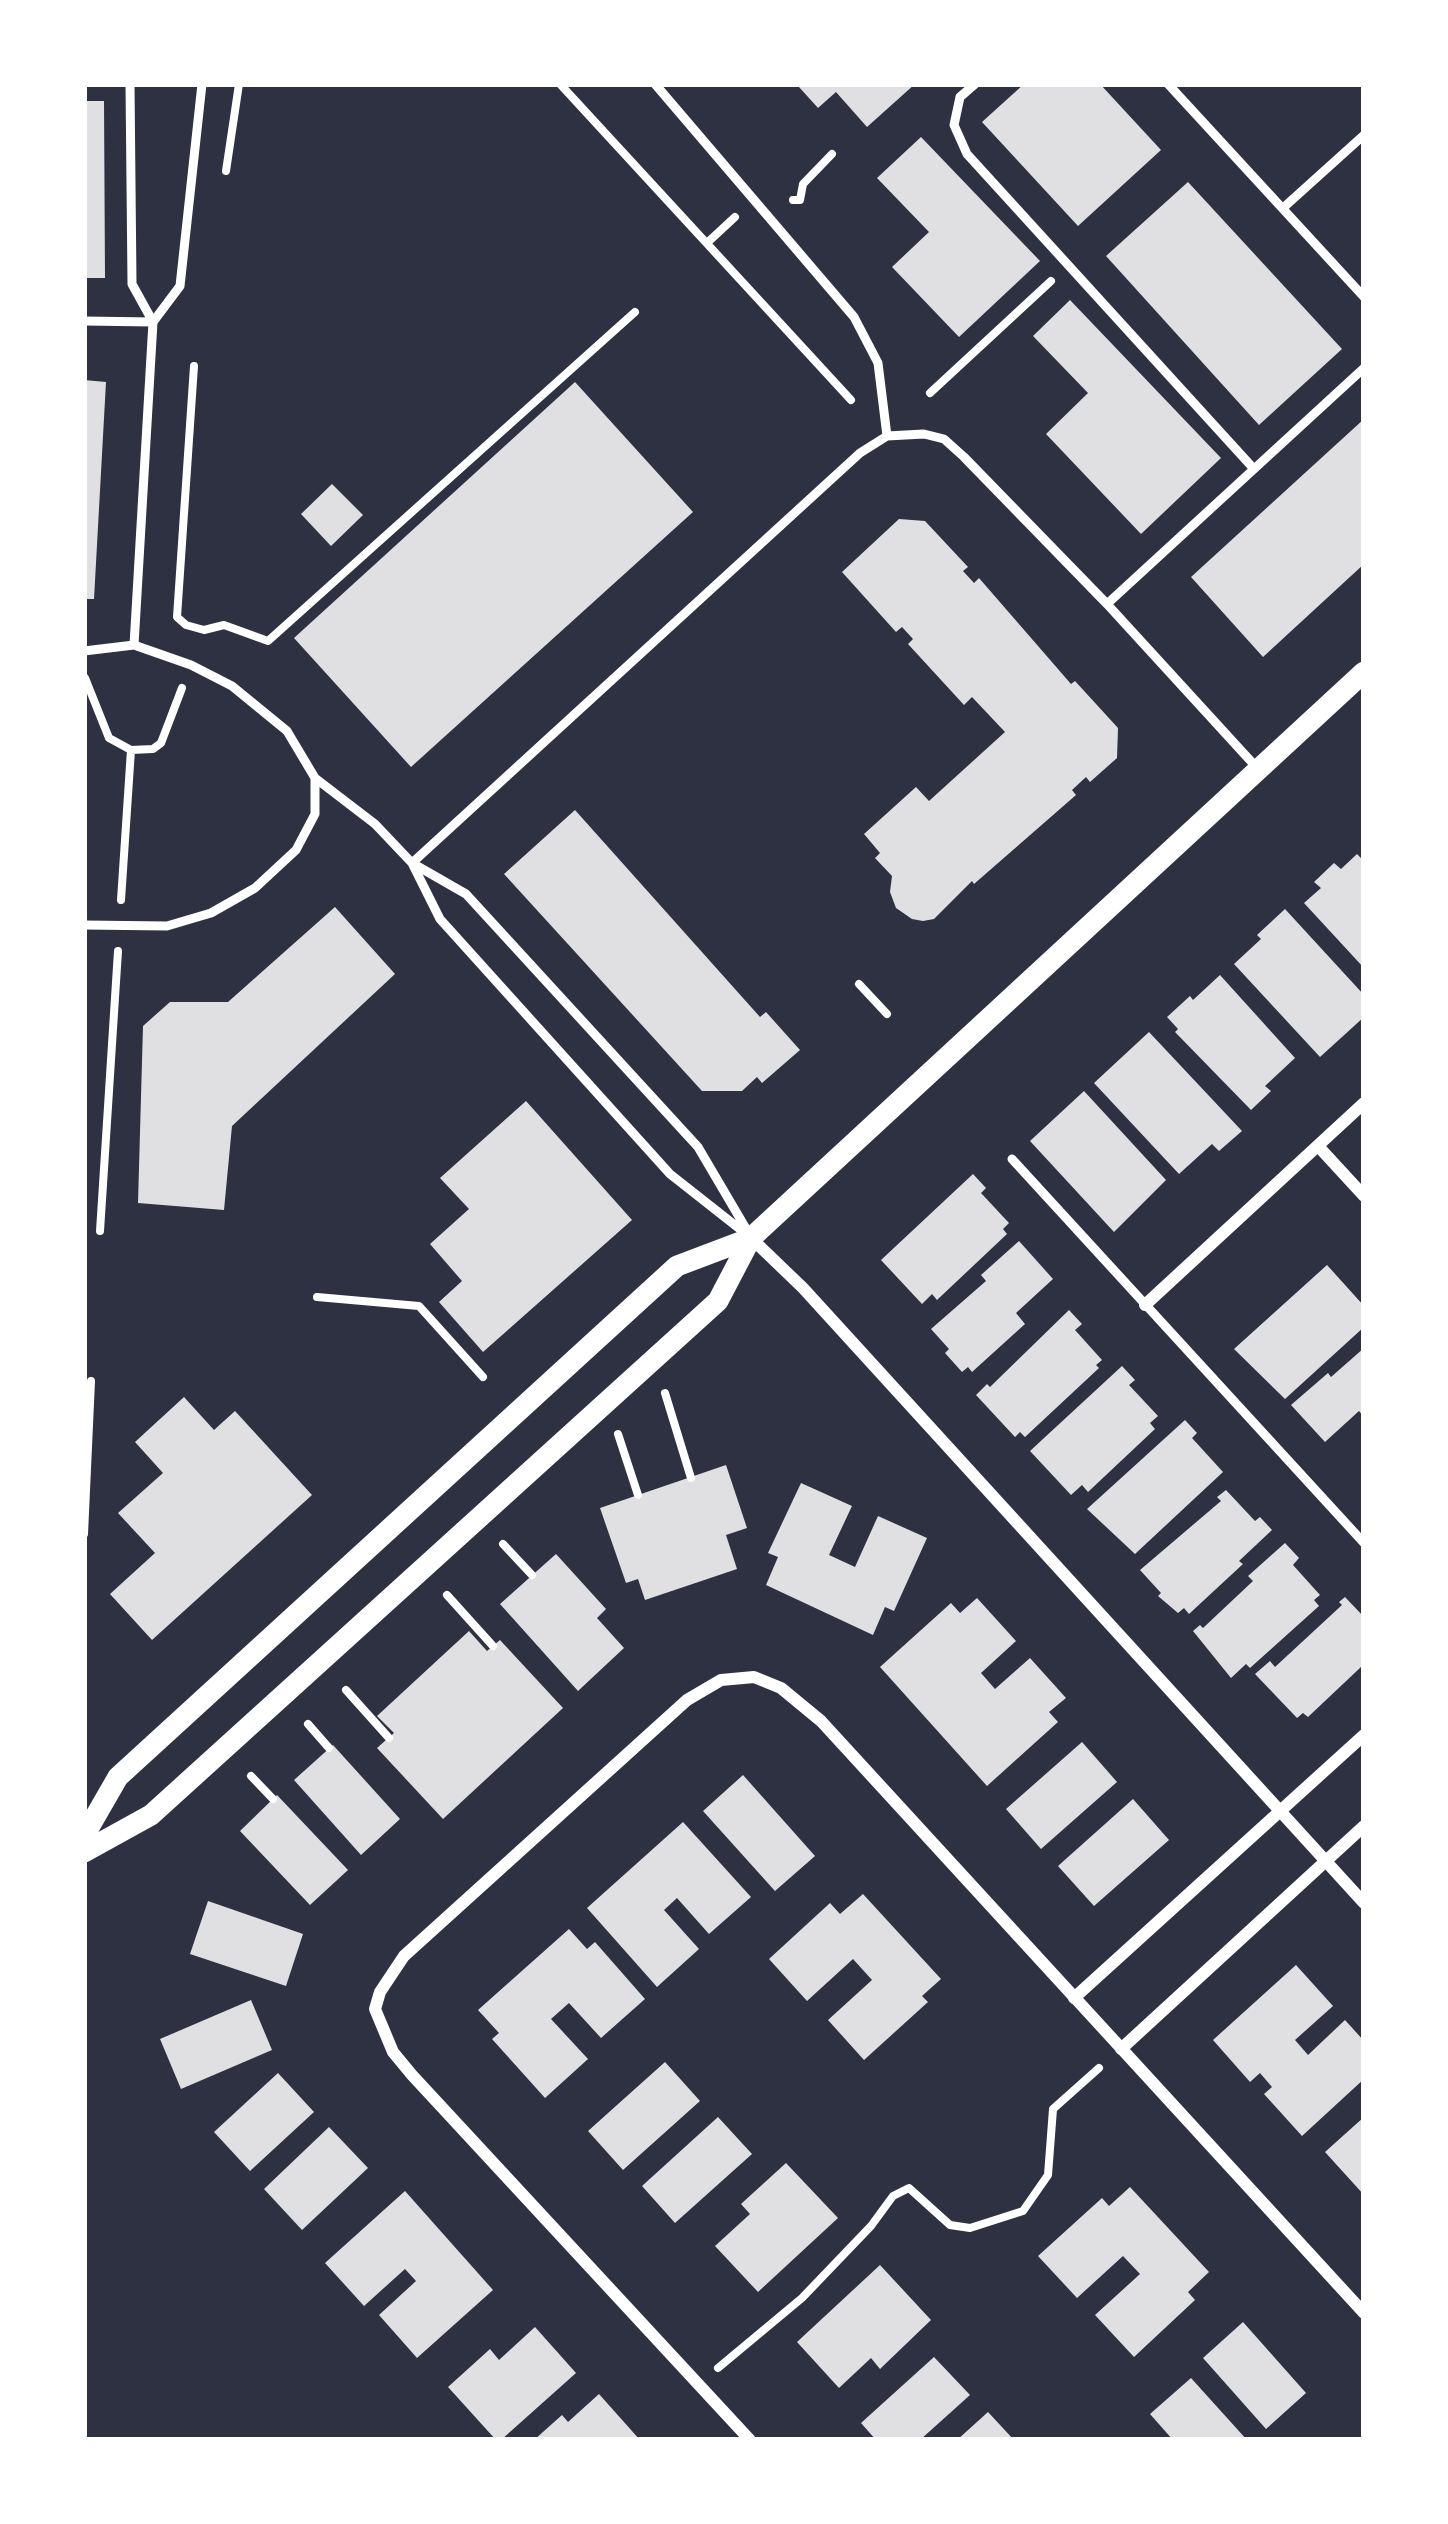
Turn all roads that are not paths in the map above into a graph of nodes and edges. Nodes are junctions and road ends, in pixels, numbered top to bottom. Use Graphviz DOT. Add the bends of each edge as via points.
graph roads {
  1 [pos="130,84"];
  2 [pos="202,84"];
  3 [pos="656,84"];
  4 [pos="974,84"];
  5 [pos="1168,84"];
  6 [pos="1364,135"];
  7 [pos="1282,208"];
  8 [pos="1364,297"];
  9 [pos="84,321"];
  10 [pos="153,322"];
  11 [pos="1364,368"];
  12 [pos="887,436"];
  13 [pos="1254,469"];
  14 [pos="1107,604"];
  15 [pos="134,645"];
  16 [pos="84,651"];
  17 [pos="1364,672"];
  18 [pos="1258,769"];
  19 [pos="315,778"];
  20 [pos="412,863"];
  21 [pos="84,925"];
  22 [pos="1364,1103"];
  23 [pos="1318,1146"];
  24 [pos="1012,1159"];
  25 [pos="1364,1196"];
  26 [pos="751,1238"];
  27 [pos="1145,1305"];
  28 [pos="1364,1543"];
  29 [pos="1364,1735"];
  30 [pos="1280,1809"];
  31 [pos="1364,1826"];
  32 [pos="84,1837"];
  33 [pos="84,1852"];
  34 [pos="1326,1861"];
  35 [pos="1364,1903"];
  36 [pos="1074,1998"];
  37 [pos="1121,2049"];
  38 [pos="1364,2313"];
  39 [pos="750,2440"];
  1 -- 10 [label="lane" via="132,284"];
  2 -- 10 [label="lane" via="180,286"];
  3 -- 12 [label="lane" via="863,332 878,363"];
  4 -- 13 [label="lane" via="960,97 954,125 967,154"];
  5 -- 7 [label="lane"];
  6 -- 7 [label="lane"];
  7 -- 8 [label="lane"];
  9 -- 10 [label="lane"];
  10 -- 15 [label="lane"];
  11 -- 13 [label="lane"];
  12 -- 14 [label="lane" via="944,440"];
  12 -- 20 [label="lane"];
  13 -- 14 [label="lane"];
  14 -- 18 [label="lane"];
  15 -- 16 [label="lane"];
  15 -- 19 [label="lane" via="232,686 287,731"];
  17 -- 18 [label="street"];
  18 -- 26 [label="street"];
  19 -- 20 [label="lane"];
  19 -- 21 [label="lane" via="315,814 296,850 255,888 183,923"];
  20 -- 26 [label="lane" via="440,919 670,1174"];
  20 -- 26 [label="lane" via="466,894 698,1147"];
  22 -- 23 [label="street"];
  23 -- 25 [label="street"];
  23 -- 27 [label="street"];
  24 -- 27 [label="lane"];
  26 -- 30 [label="street"];
  26 -- 32 [label="street" via="677,1266 118,1777"];
  26 -- 33 [label="street" via="718,1300 151,1815"];
  27 -- 28 [label="lane"];
  29 -- 30 [label="street"];
  30 -- 34 [label="street"];
  30 -- 36 [label="street"];
  31 -- 34 [label="street"];
  34 -- 35 [label="street"];
  34 -- 37 [label="street"];
  36 -- 37 [label="street"];
  36 -- 39 [label="street" via="820,1721 754,1677 721,1680 686,1700 404,1956 375,2008 403,2064"];
  37 -- 38 [label="street"];
}
